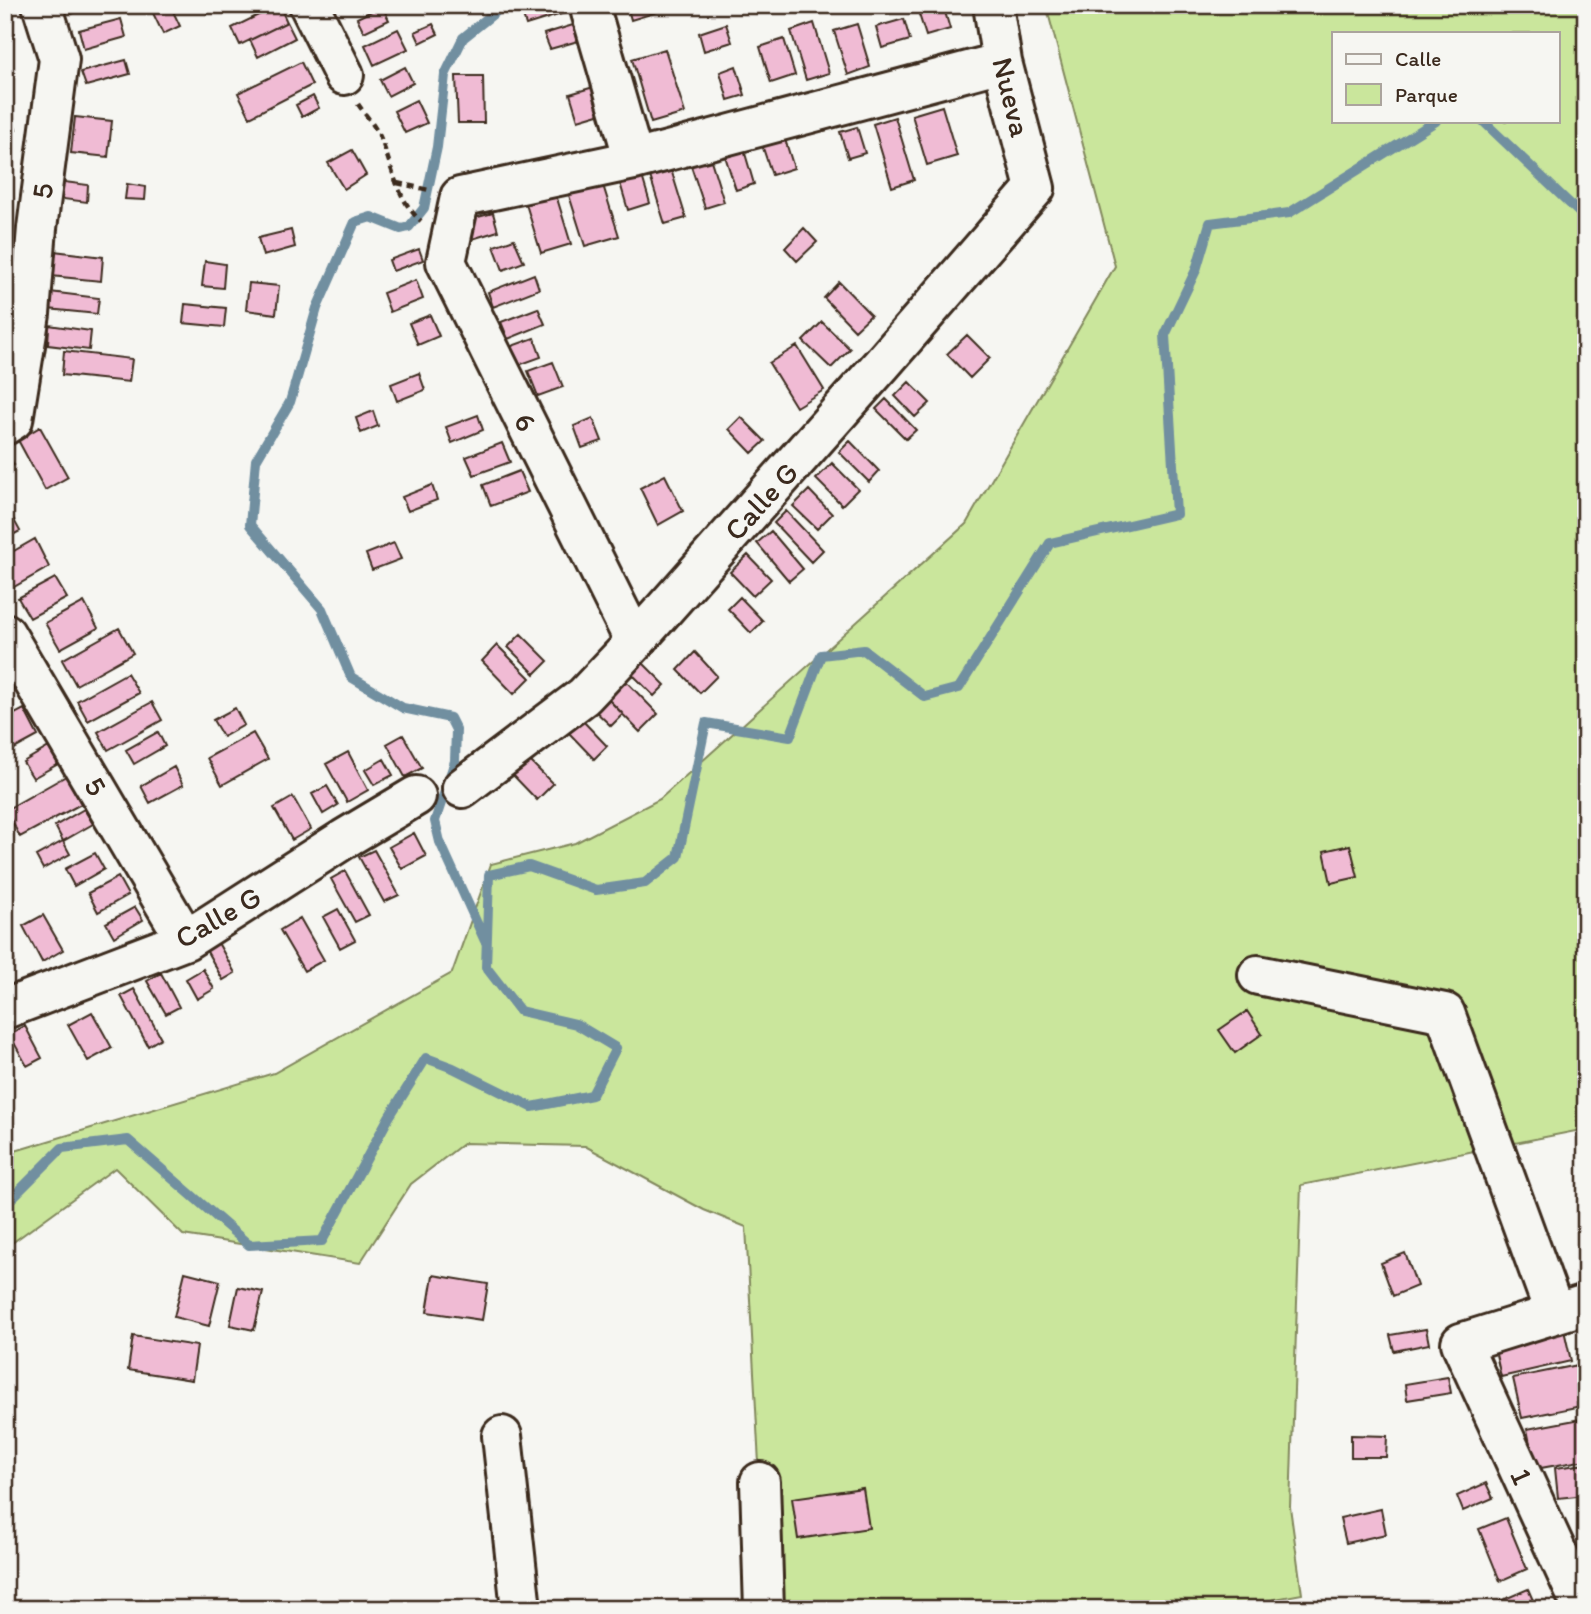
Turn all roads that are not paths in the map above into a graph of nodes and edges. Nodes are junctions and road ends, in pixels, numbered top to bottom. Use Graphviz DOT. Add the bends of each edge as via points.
graph roads {
  1 [pos="42,5"];
  2 [pos="309,5"];
  3 [pos="589,5"];
  4 [pos="993,5"];
  5 [pos="1002,62"];
  6 [pos="344,75"];
  7 [pos="634,160"];
  8 [pos="1035,188"];
  9 [pos="9,423"];
  10 [pos="5,633"];
  11 [pos="635,642"];
  12 [pos="462,788"];
  13 [pos="416,796"];
  14 [pos="187,940"];
  15 [pos="1258,975"];
  16 [pos="5,1009"];
  17 [pos="1570,1309"];
  18 [pos="502,1436"];
  19 [pos="760,1482"];
  20 [pos="1580,1592"];
  21 [pos="521,1609"];
  22 [pos="764,1609"];
  1 -- 9 [label="street, 5" via="59,59 30,314"];
  2 -- 6 [label="street"];
  3 -- 7 [label="street"];
  4 -- 5 [label="street, Nueva"];
  5 -- 7 [label="street"];
  5 -- 8 [label="street, Nueva"];
  7 -- 11 [label="street, 6" via="460,197 446,262"];
  8 -- 11 [label="street, Calle G"];
  10 -- 14 [label="street, 5"];
  11 -- 12 [label="street, Calle G" via="584,696"];
  13 -- 14 [label="street, Calle G"];
  14 -- 16 [label="street, Calle G"];
  15 -- 17 [label="street" via="1445,1013"];
  17 -- 20 [label="street, 1" via="1461,1343"];
  18 -- 21 [label="street"];
  19 -- 22 [label="street"];
}
